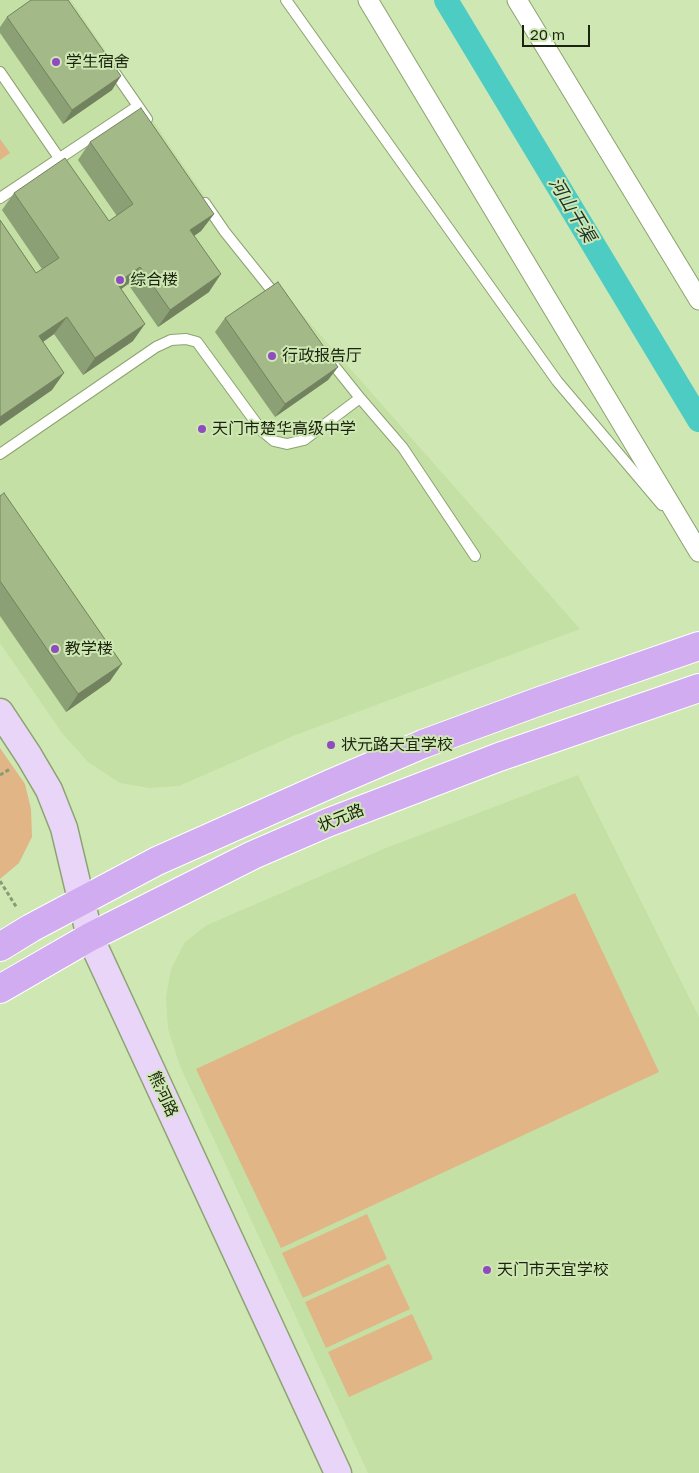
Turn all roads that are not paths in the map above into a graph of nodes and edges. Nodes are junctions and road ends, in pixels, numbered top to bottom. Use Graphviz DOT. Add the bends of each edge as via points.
graph roads {
  1 [pos="286,0"];
  2 [pos="368,0"];
  3 [pos="517,0"];
  4 [pos="110,65"];
  5 [pos="0,72"];
  6 [pos="138,106"];
  7 [pos="154,129"];
  8 [pos="59,158"];
  9 [pos="198,192"];
  10 [pos="0,198"];
  11 [pos="699,300"];
  12 [pos="285,306"];
  13 [pos="323,352"];
  14 [pos="360,398"];
  15 [pos="0,454"];
  16 [pos="696,546"];
  17 [pos="475,556"];
  18 [pos="699,646"];
  19 [pos="699,688"];
  20 [pos="0,712"];
  21 [pos="80,902"];
  22 [pos="90,937"];
  23 [pos="0,947"];
  24 [pos="0,989"];
  25 [pos="338,1473"];
  1 -- 16 [label="lane" via="557,381"];
  2 -- 16 [label="street"];
  3 -- 11 [label="street"];
  4 -- 6 [label="lane"];
  5 -- 8 [label="lane"];
  6 -- 7 [label="lane"];
  6 -- 8 [label="lane"];
  8 -- 10 [label="lane"];
  9 -- 12 [label="lane" via="225,232"];
  13 -- 14 [label="lane"];
  14 -- 15 [label="lane" via="304,440 287,444 274,441 262,431 197,342 171,340"];
  14 -- 17 [label="lane" via="403,448"];
  18 -- 21 [label="main road" via="415,748 157,861"];
  19 -- 22 [label="main road, 状元路" via="500,757 327,823 253,855"];
  20 -- 21 [label="street, 熊河路" via="49,790 64,828"];
  21 -- 22 [label="street, 熊河路"];
  21 -- 23 [label="main road"];
  22 -- 24 [label="main road, 状元路"];
  22 -- 25 [label="street, 熊河路"];
}
